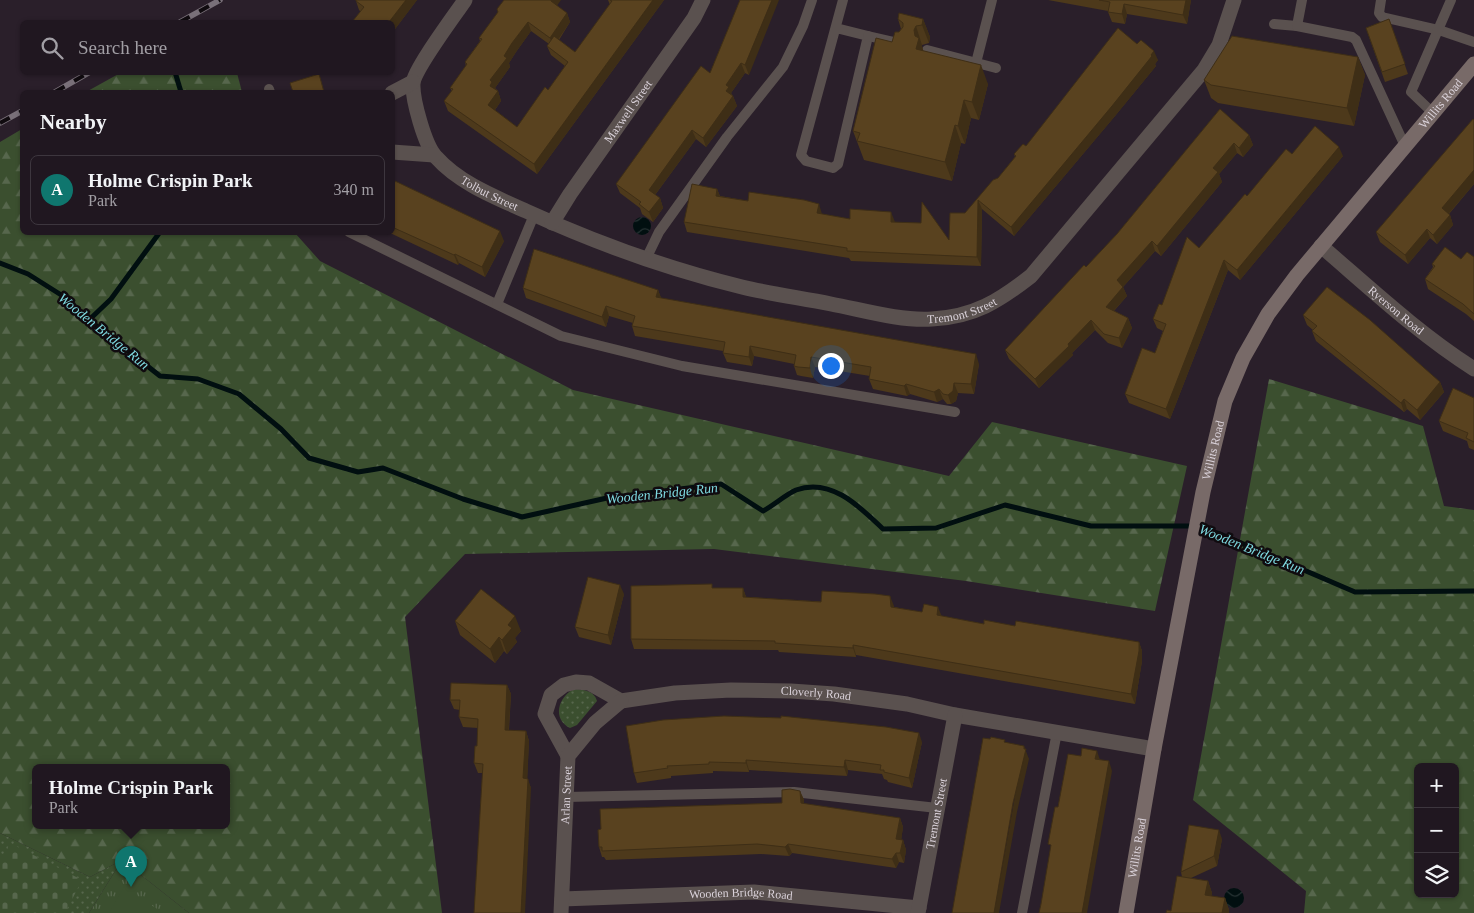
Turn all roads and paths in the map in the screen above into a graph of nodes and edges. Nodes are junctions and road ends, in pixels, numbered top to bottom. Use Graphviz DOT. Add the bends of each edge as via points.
graph roads {
  1 [pos="465,0"];
  2 [pos="703,0"];
  3 [pos="812,0"];
  4 [pos="843,0"];
  5 [pos="992,0"];
  6 [pos="1234,0"];
  7 [pos="1302,0"];
  8 [pos="1381,0"];
  9 [pos="1451,0"];
  10 [pos="1274,24"];
  11 [pos="1297,26"];
  12 [pos="836,28"];
  13 [pos="1440,30"];
  14 [pos="868,36"];
  15 [pos="1474,42"];
  16 [pos="903,44"];
  17 [pos="927,50"];
  18 [pos="976,63"];
  19 [pos="1474,64"];
  20 [pos="996,68"];
  21 [pos="413,82"];
  22 [pos="395,91"];
  23 [pos="1433,113"];
  24 [pos="1405,146"];
  25 [pos="395,152"];
  26 [pos="434,155"];
  27 [pos="534,214"];
  28 [pos="552,223"];
  29 [pos="355,235"];
  30 [pos="1321,246"];
  31 [pos="646,259"];
  32 [pos="496,304"];
  33 [pos="1474,369"];
  34 [pos="955,412"];
  35 [pos="622,701"];
  36 [pos="954,715"];
  37 [pos="1057,732"];
  38 [pos="1154,749"];
  39 [pos="568,756"];
  40 [pos="566,797"];
  41 [pos="937,808"];
  42 [pos="561,906"];
  43 [pos="918,910"];
  44 [pos="1022,913"];
  45 [pos="1126,913"];
  1 -- 21 [label="street" via="429,52"];
  2 -- 28 [label="street, Maxwell Street" via="694,18"];
  3 -- 31 [label="lane" via="783,68 727,137 659,232"];
  4 -- 12 [label="lane"];
  5 -- 18 [label="lane"];
  6 -- 31 [label="street, Tremont Street" via="1219,45 1204,70 1031,276 986,307 931,319 873,312 742,287"];
  7 -- 11 [label="lane"];
  8 -- 13 [label="lane" via="1382,16"];
  9 -- 13 [label="lane"];
  10 -- 11 [label="lane"];
  11 -- 24 [label="lane" via="1356,40"];
  12 -- 14 [label="lane"];
  12 -- 14 [label="lane" via="801,155 806,162 833,168 838,164"];
  13 -- 15 [label="lane"];
  13 -- 23 [label="lane" via="1411,92"];
  14 -- 16 [label="lane"];
  17 -- 18 [label="lane"];
  18 -- 20 [label="lane"];
  19 -- 23 [label="street, Willits Road"];
  21 -- 22 [label="street"];
  21 -- 26 [label="street, Tolbut Street" via="420,120"];
  23 -- 24 [label="street, Willits Road"];
  24 -- 30 [label="street, Willits Road"];
  25 -- 26 [label="street"];
  26 -- 27 [label="street, Tolbut Street" via="464,180"];
  27 -- 28 [label="street, Tolbut Street"];
  27 -- 32 [label="lane"];
  28 -- 31 [label="street, Tremont Street"];
  29 -- 32 [label="lane"];
  30 -- 33 [label="street, Ryerson Road" via="1397,311"];
  30 -- 38 [label="street, Willits Road" via="1268,314 1243,358 1220,418"];
  32 -- 34 [label="lane" via="561,336 682,366"];
  35 -- 36 [label="street, Cloverly Road" via="676,693 791,690 875,699"];
  35 -- 39 [label="street, Arlan Street" via="595,723"];
  35 -- 39 [label="street" via="589,683 564,685 551,695 545,714"];
  36 -- 37 [label="street, Cloverly Road"];
  36 -- 41 [label="street, Tremont Street"];
  37 -- 38 [label="street, Cloverly Road"];
  37 -- 44 [label="lane"];
  38 -- 45 [label="street, Willits Road"];
  39 -- 40 [label="street, Arlan Street"];
  40 -- 41 [label="lane" via="794,792"];
  40 -- 42 [label="street, Arlan Street"];
  41 -- 43 [label="street, Tremont Street"];
  42 -- 43 [label="street, Wooden Bridge Road" via="754,892"];
}
